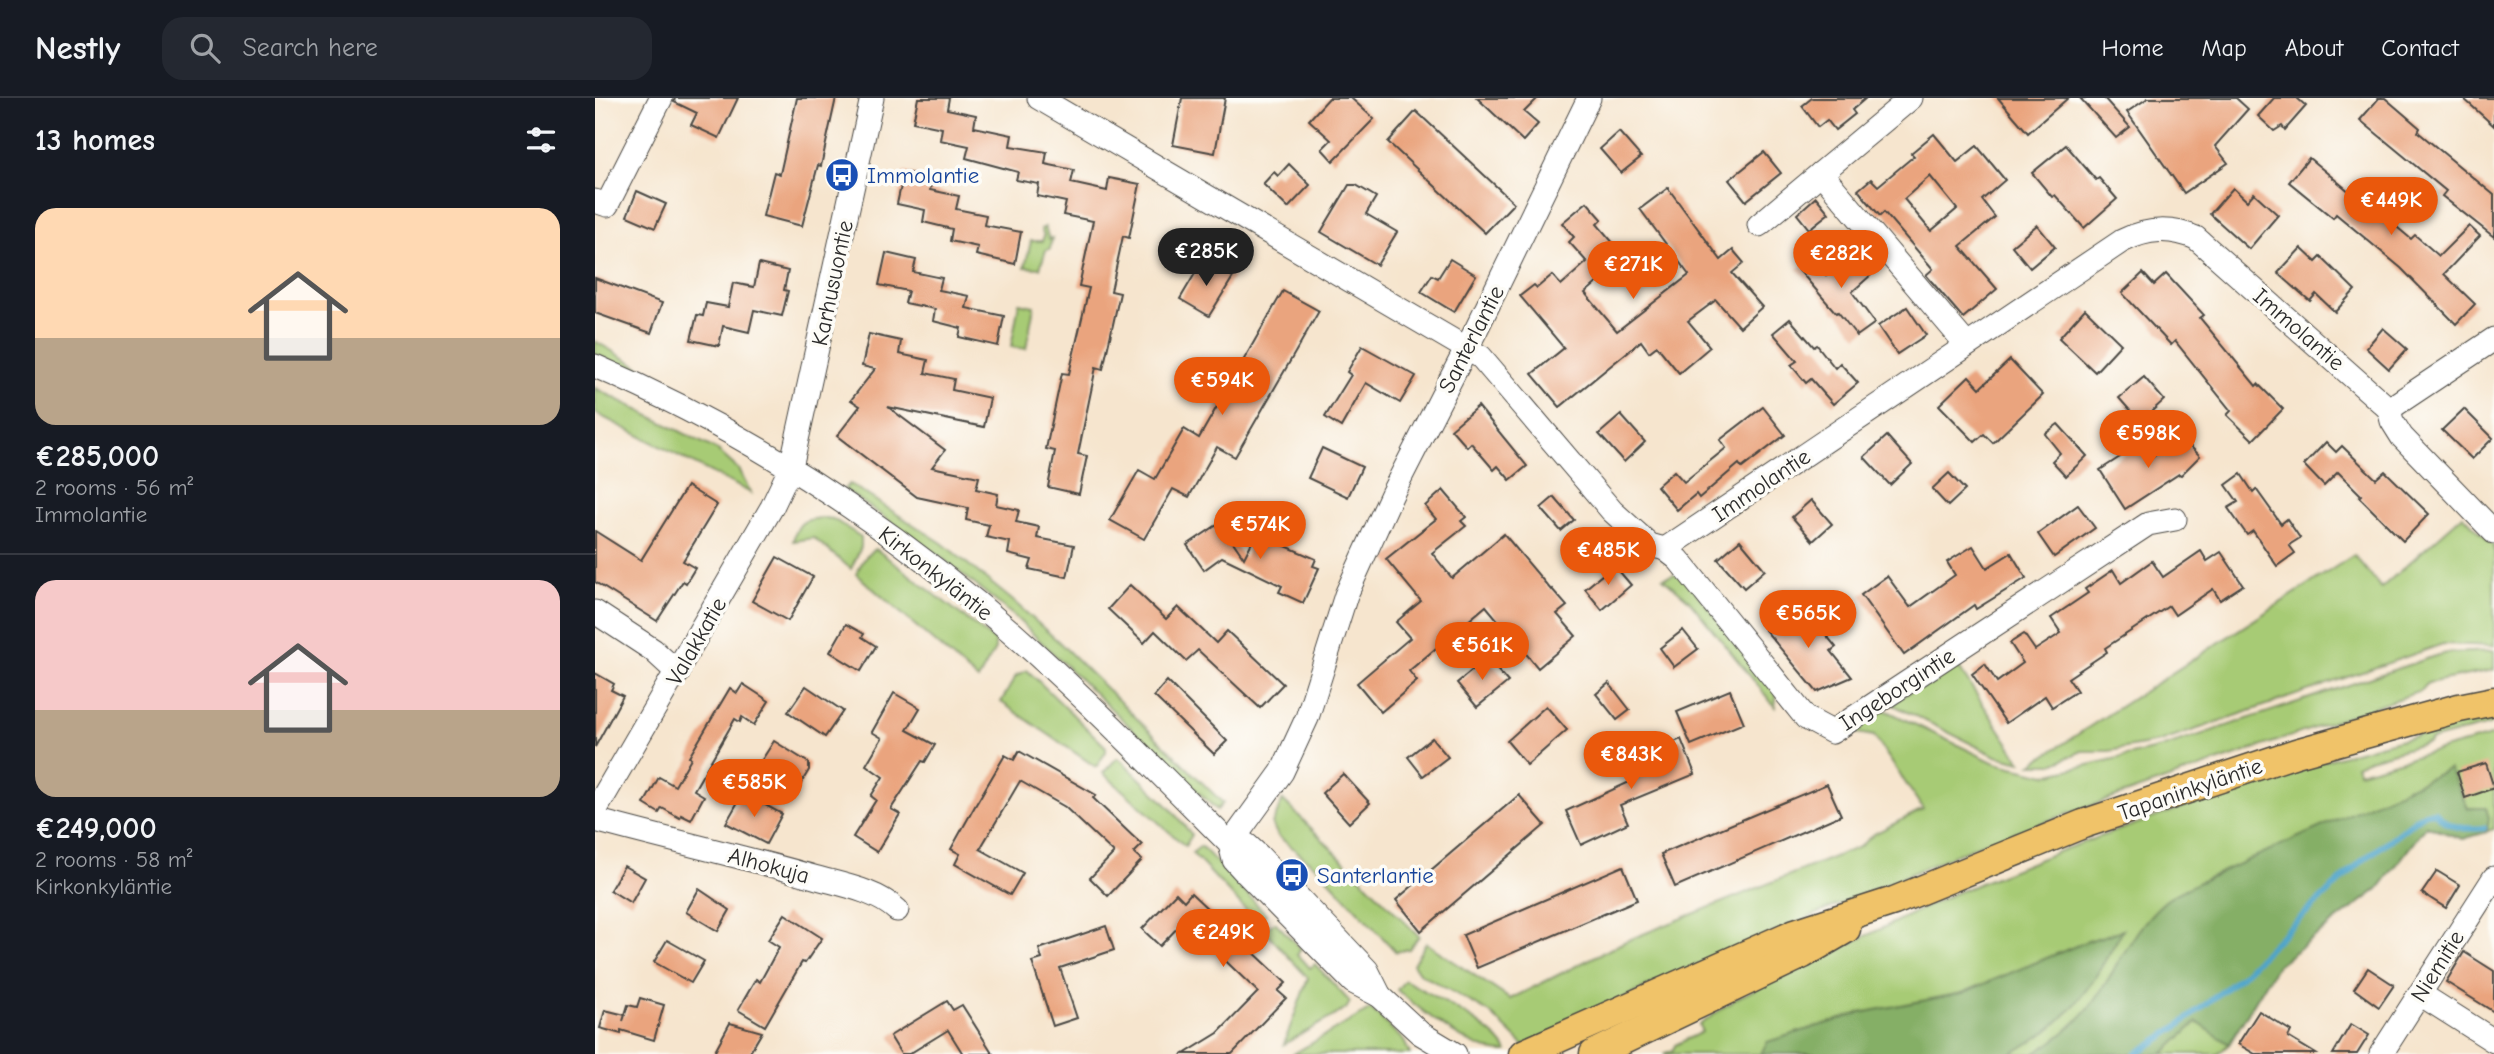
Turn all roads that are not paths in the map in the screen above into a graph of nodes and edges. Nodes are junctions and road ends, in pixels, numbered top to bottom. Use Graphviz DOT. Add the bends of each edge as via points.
graph roads {
  1 [pos="661,98"];
  2 [pos="872,98"];
  3 [pos="1039,98"];
  4 [pos="1589,98"];
  5 [pos="1912,98"];
  6 [pos="1821,173"];
  7 [pos="595,201"];
  8 [pos="1759,225"];
  9 [pos="2494,339"];
  10 [pos="1966,344"];
  11 [pos="1466,348"];
  12 [pos="595,366"];
  13 [pos="2389,409"];
  14 [pos="790,467"];
  15 [pos="2175,519"];
  16 [pos="2494,532"];
  17 [pos="1665,549"];
  18 [pos="595,612"];
  19 [pos="678,673"];
  20 [pos="2494,701"];
  21 [pos="595,811"];
  22 [pos="595,820"];
  23 [pos="1230,844"];
  24 [pos="2494,878"];
  25 [pos="1894,901"];
  26 [pos="897,910"];
  27 [pos="2420,994"];
  28 [pos="2494,1041"];
  29 [pos="1422,1044"];
  30 [pos="1455,1054"];
  31 [pos="1524,1054"];
  32 [pos="1594,1054"];
  33 [pos="2381,1054"];
  1 -- 7 [label="street" via="607,205"];
  2 -- 14 [label="street, Karhusuontie"];
  3 -- 11 [label="street"];
  4 -- 11 [label="street, Santerlantie"];
  5 -- 6 [label="street"];
  6 -- 8 [label="street"];
  6 -- 10 [label="street"];
  9 -- 13 [label="street"];
  10 -- 13 [label="street, Immolantie" via="2123,241 2138,233 2170,230 2196,238"];
  10 -- 17 [label="street, Immolantie"];
  11 -- 17 [label="street" via="1481,357 1612,511 1650,545"];
  11 -- 23 [label="street, Santerlantie" via="1346,595 1307,718 1282,772"];
  12 -- 14 [label="street, Kirkonkyläntie"];
  13 -- 16 [label="street" via="2402,437"];
  14 -- 19 [label="street, Valakkatie"];
  14 -- 23 [label="street, Kirkonkyläntie" via="924,560 1025,644"];
  15 -- 17 [label="street, Ingeborgintie" via="2148,524 1832,732 1806,718 1678,559"];
  18 -- 19 [label="street" via="653,650"];
  19 -- 21 [label="street, Valakkatie"];
  20 -- 25 [label="main road, Tapaninkyläntie" via="2284,757 2083,824"];
  22 -- 26 [label="street, Alhokuja" via="869,892"];
  23 -- 29 [label="street, Kirkonkyläntie" via="1247,845 1258,856 1367,970 1380,996"];
  24 -- 27 [label="street, Niemitie"];
  25 -- 31 [label="main road, Tapaninkyläntie" via="1795,933"];
  25 -- 32 [label="main road, Tapaninkyläntie" via="1803,954"];
  27 -- 28 [label="street"];
  27 -- 33 [label="street, Niemitie"];
  29 -- 30 [label="street, Kirkonkyläntie"];
}
